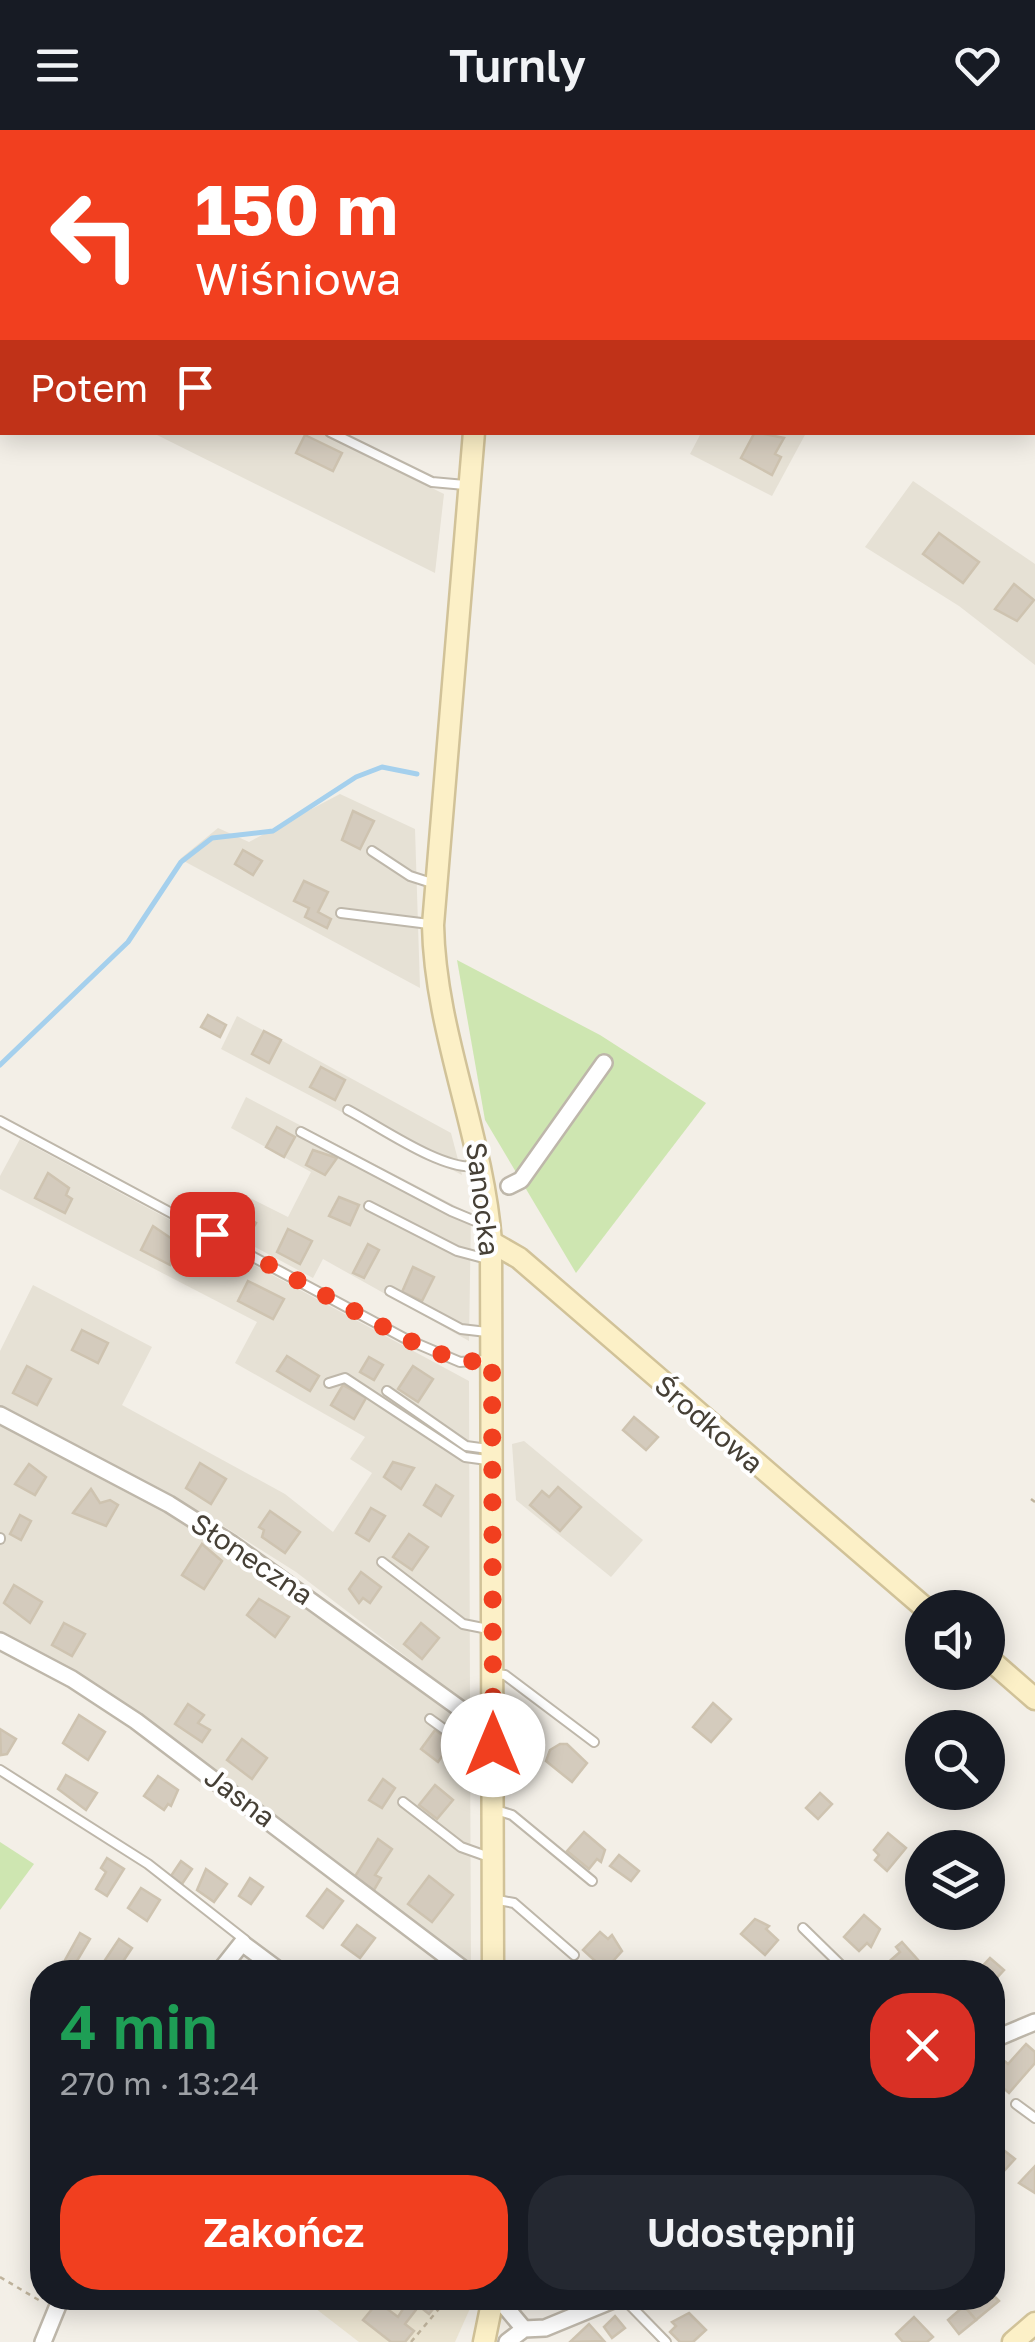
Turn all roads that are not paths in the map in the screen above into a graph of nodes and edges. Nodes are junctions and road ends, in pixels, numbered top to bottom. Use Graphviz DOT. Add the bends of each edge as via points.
graph roads {
  1 [pos="336,435"];
  2 [pos="474,435"];
  3 [pos="470,485"];
  4 [pos="372,851"];
  5 [pos="435,884"];
  6 [pos="341,912"];
  7 [pos="434,924"];
  8 [pos="604,1063"];
  9 [pos="348,1110"];
  10 [pos="0,1121"];
  11 [pos="301,1132"];
  12 [pos="482,1165"];
  13 [pos="509,1186"];
  14 [pos="368,1206"];
  15 [pos="490,1220"];
  16 [pos="491,1251"];
  17 [pos="390,1291"];
  18 [pos="492,1332"];
  19 [pos="492,1360"];
  20 [pos="329,1383"];
  21 [pos="386,1391"];
  22 [pos="0,1414"];
  23 [pos="492,1454"];
  24 [pos="382,1562"];
  25 [pos="905,1592"];
  26 [pos="493,1629"];
  27 [pos="0,1641"];
  28 [pos="493,1673"];
  29 [pos="1005,1673"];
  30 [pos="1035,1699"];
  31 [pos="493,1712"];
  32 [pos="430,1719"];
  33 [pos="594,1742"];
  34 [pos="493,1745"];
  35 [pos="0,1770"];
  36 [pos="403,1802"];
  37 [pos="493,1810"];
  38 [pos="493,1857"];
  39 [pos="592,1881"];
  40 [pos="493,1899"];
  41 [pos="804,1928"];
  42 [pos="242,1943"];
  43 [pos="574,1955"];
  44 [pos="229,1960"];
  45 [pos="265,1960"];
  46 [pos="451,1960"];
  47 [pos="493,1960"];
  48 [pos="836,1960"];
  49 [pos="1035,2022"];
  50 [pos="1005,2035"];
  51 [pos="1016,2104"];
  52 [pos="1035,2118"];
  53 [pos="57,2310"];
  54 [pos="492,2310"];
  55 [pos="506,2310"];
  56 [pos="590,2310"];
  57 [pos="633,2310"];
  58 [pos="1035,2323"];
  59 [pos="524,2329"];
  60 [pos="44,2342"];
  61 [pos="484,2342"];
  62 [pos="507,2342"];
  63 [pos="666,2342"];
  64 [pos="1013,2342"];
  1 -- 3 [label="lane" via="432,482"];
  2 -- 3 [label="street, Sanocka"];
  3 -- 5 [label="street, Sanocka"];
  4 -- 5 [label="lane"];
  5 -- 7 [label="street, Sanocka"];
  6 -- 7 [label="lane"];
  7 -- 12 [label="street, Sanocka" via="440,995"];
  8 -- 13 [label="street" via="521,1180"];
  9 -- 12 [label="lane" via="464,1169"];
  10 -- 19 [label="lane" via="406,1339 460,1362"];
  11 -- 15 [label="lane" via="450,1211"];
  12 -- 15 [label="street, Sanocka"];
  14 -- 16 [label="lane" via="457,1251"];
  15 -- 16 [label="street, Sanocka"];
  16 -- 18 [label="street, Sanocka"];
  16 -- 25 [label="street, Środkowa" via="519,1258"];
  17 -- 18 [label="lane" via="461,1328"];
  18 -- 19 [label="street, Sanocka"];
  19 -- 23 [label="street, Sanocka"];
  20 -- 23 [label="lane" via="345,1378 465,1457"];
  21 -- 23 [label="lane" via="466,1446"];
  22 -- 31 [label="street, Słoneczna" via="232,1544 466,1713"];
  23 -- 26 [label="street, Sanocka"];
  24 -- 26 [label="lane" via="463,1624"];
  26 -- 28 [label="street, Sanocka"];
  27 -- 46 [label="street, Jasna" via="136,1721"];
  28 -- 31 [label="street, Sanocka"];
  28 -- 33 [label="lane" via="506,1675"];
  29 -- 30 [label="street"];
  31 -- 34 [label="street, Sanocka"];
  32 -- 34 [label="lane" via="462,1742"];
  34 -- 37 [label="street, Sanocka"];
  35 -- 42 [label="lane" via="148,1864 247,1939"];
  36 -- 38 [label="lane" via="476,1856"];
  37 -- 38 [label="street, Sanocka"];
  37 -- 39 [label="lane" via="512,1815"];
  38 -- 40 [label="street, Sanocka"];
  40 -- 43 [label="lane" via="514,1903"];
  40 -- 47 [label="street, Sanocka"];
  41 -- 48 [label="lane"];
  42 -- 44 [label="street"];
  42 -- 45 [label="street"];
  49 -- 50 [label="street"];
  51 -- 52 [label="lane"];
  53 -- 60 [label="street"];
  54 -- 61 [label="street"];
  55 -- 59 [label="street"];
  56 -- 59 [label="street"];
  57 -- 63 [label="lane"];
  58 -- 64 [label="street"];
  59 -- 62 [label="street"];
}
